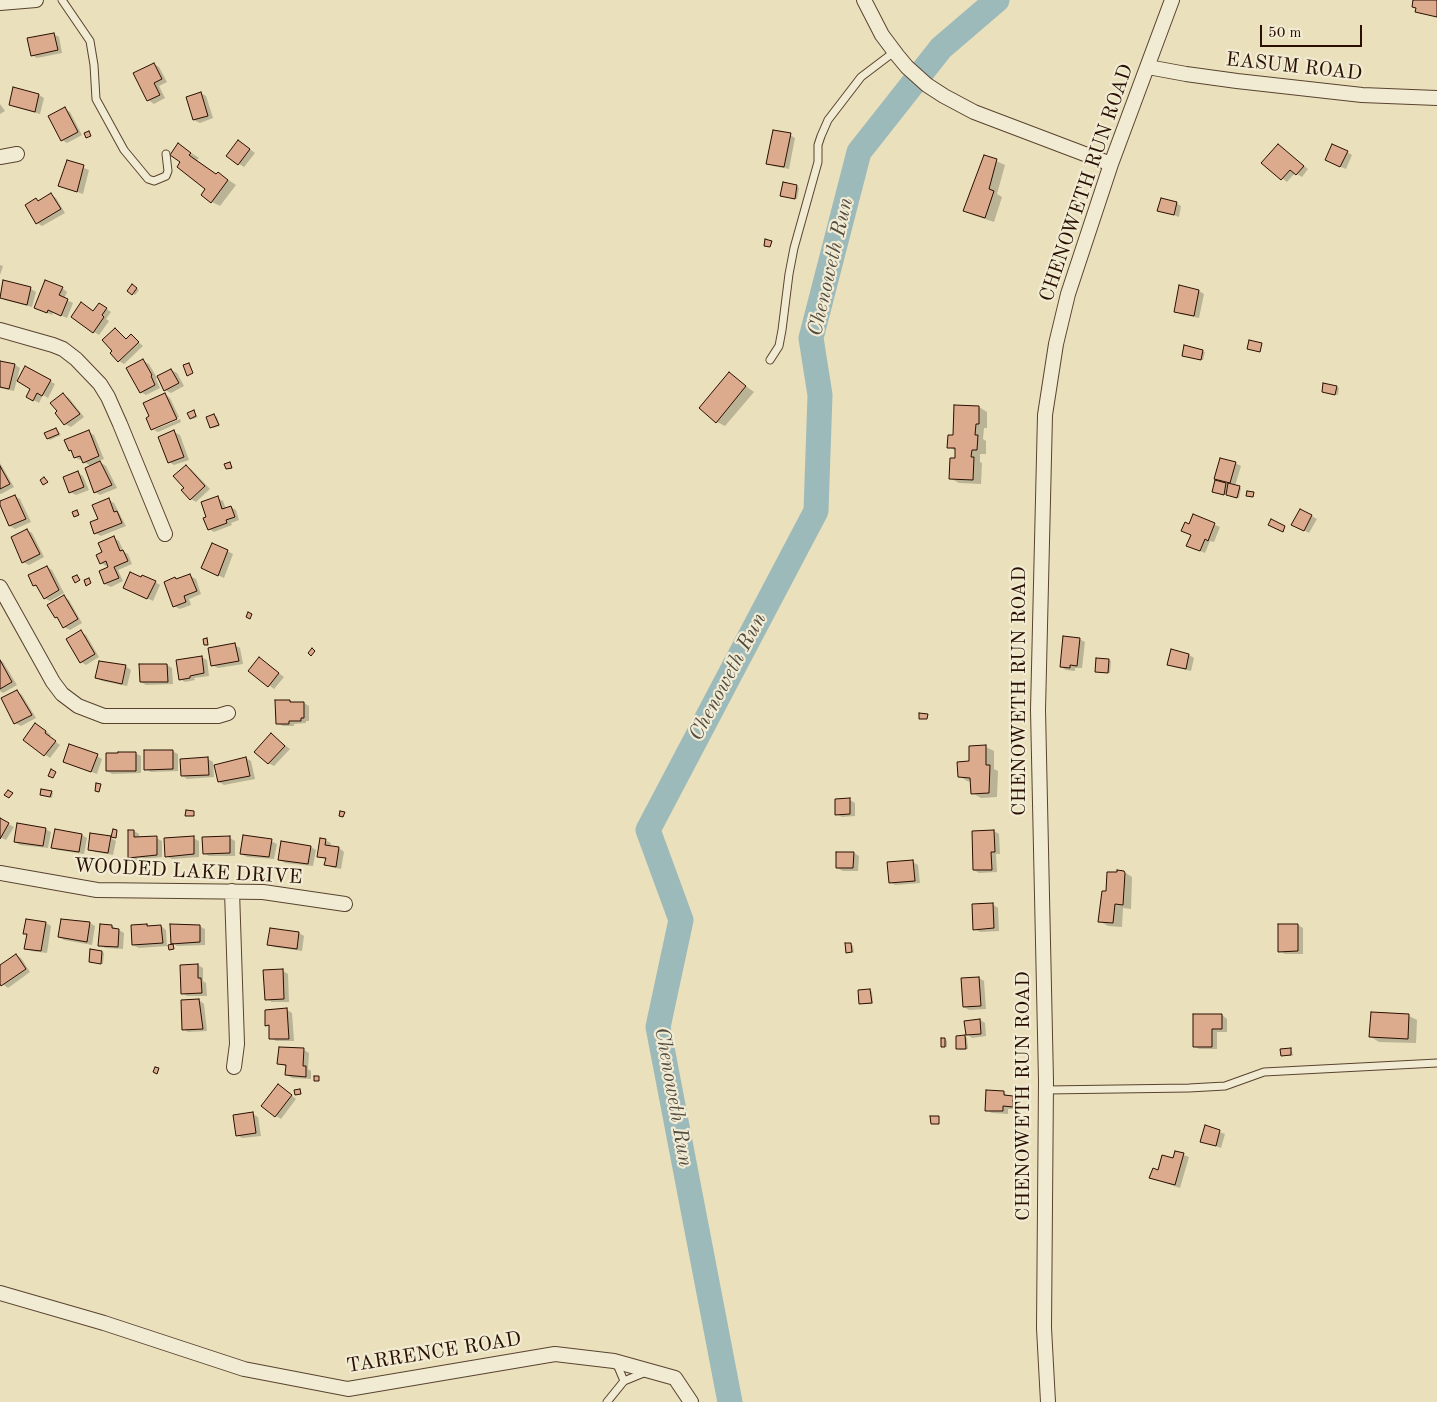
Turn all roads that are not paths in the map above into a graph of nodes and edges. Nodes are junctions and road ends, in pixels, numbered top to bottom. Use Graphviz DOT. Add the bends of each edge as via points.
graph roads {
  1 [pos="36,0"];
  2 [pos="62,0"];
  3 [pos="864,0"];
  4 [pos="1172,0"];
  5 [pos="0,4"];
  6 [pos="894,52"];
  7 [pos="1148,66"];
  8 [pos="1437,98"];
  9 [pos="17,154"];
  10 [pos="166,154"];
  11 [pos="0,157"];
  12 [pos="1112,164"];
  13 [pos="0,330"];
  14 [pos="770,360"];
  15 [pos="165,534"];
  16 [pos="0,587"];
  17 [pos="228,713"];
  18 [pos="0,873"];
  19 [pos="232,891"];
  20 [pos="345,904"];
  21 [pos="1437,1063"];
  22 [pos="234,1067"];
  23 [pos="1046,1090"];
  24 [pos="0,1293"];
  25 [pos="616,1362"];
  26 [pos="648,1370"];
  27 [pos="624,1381"];
  28 [pos="607,1402"];
  29 [pos="691,1402"];
  30 [pos="1048,1402"];
  1 -- 5 [label="street"];
  2 -- 10 [label="lane" via="90,42 96,99 124,150 148,179 154,181 166,176"];
  3 -- 6 [label="street"];
  4 -- 7 [label="street, CHENOWETH RUN ROAD"];
  6 -- 12 [label="street" via="927,84 974,112"];
  6 -- 14 [label="lane" via="860,77 828,120 821,136 818,162 792,256 779,346"];
  7 -- 8 [label="street, EASUM ROAD" via="1186,74 1362,95"];
  7 -- 12 [label="street, CHENOWETH RUN ROAD"];
  9 -- 11 [label="street"];
  12 -- 23 [label="street, CHENOWETH RUN ROAD" via="1068,294 1045,415 1038,710"];
  13 -- 15 [label="street" via="63,349 100,384"];
  16 -- 17 [label="street" via="53,682 78,706 95,714 111,716 218,716"];
  18 -- 19 [label="street, WOODED LAKE DRIVE" via="97,890"];
  19 -- 20 [label="street, WOODED LAKE DRIVE" via="264,892"];
  19 -- 22 [label="street" via="237,1044"];
  21 -- 23 [label="lane" via="1264,1072 1225,1086"];
  23 -- 30 [label="street, CHENOWETH RUN ROAD" via="1044,1328"];
  24 -- 25 [label="street, TARRENCE ROAD" via="244,1368 348,1389 555,1354"];
  25 -- 26 [label="street, TARRENCE ROAD"];
  25 -- 27 [label="lane"];
  26 -- 27 [label="lane"];
  26 -- 29 [label="street, TARRENCE ROAD" via="675,1378"];
  27 -- 28 [label="lane"];
}
